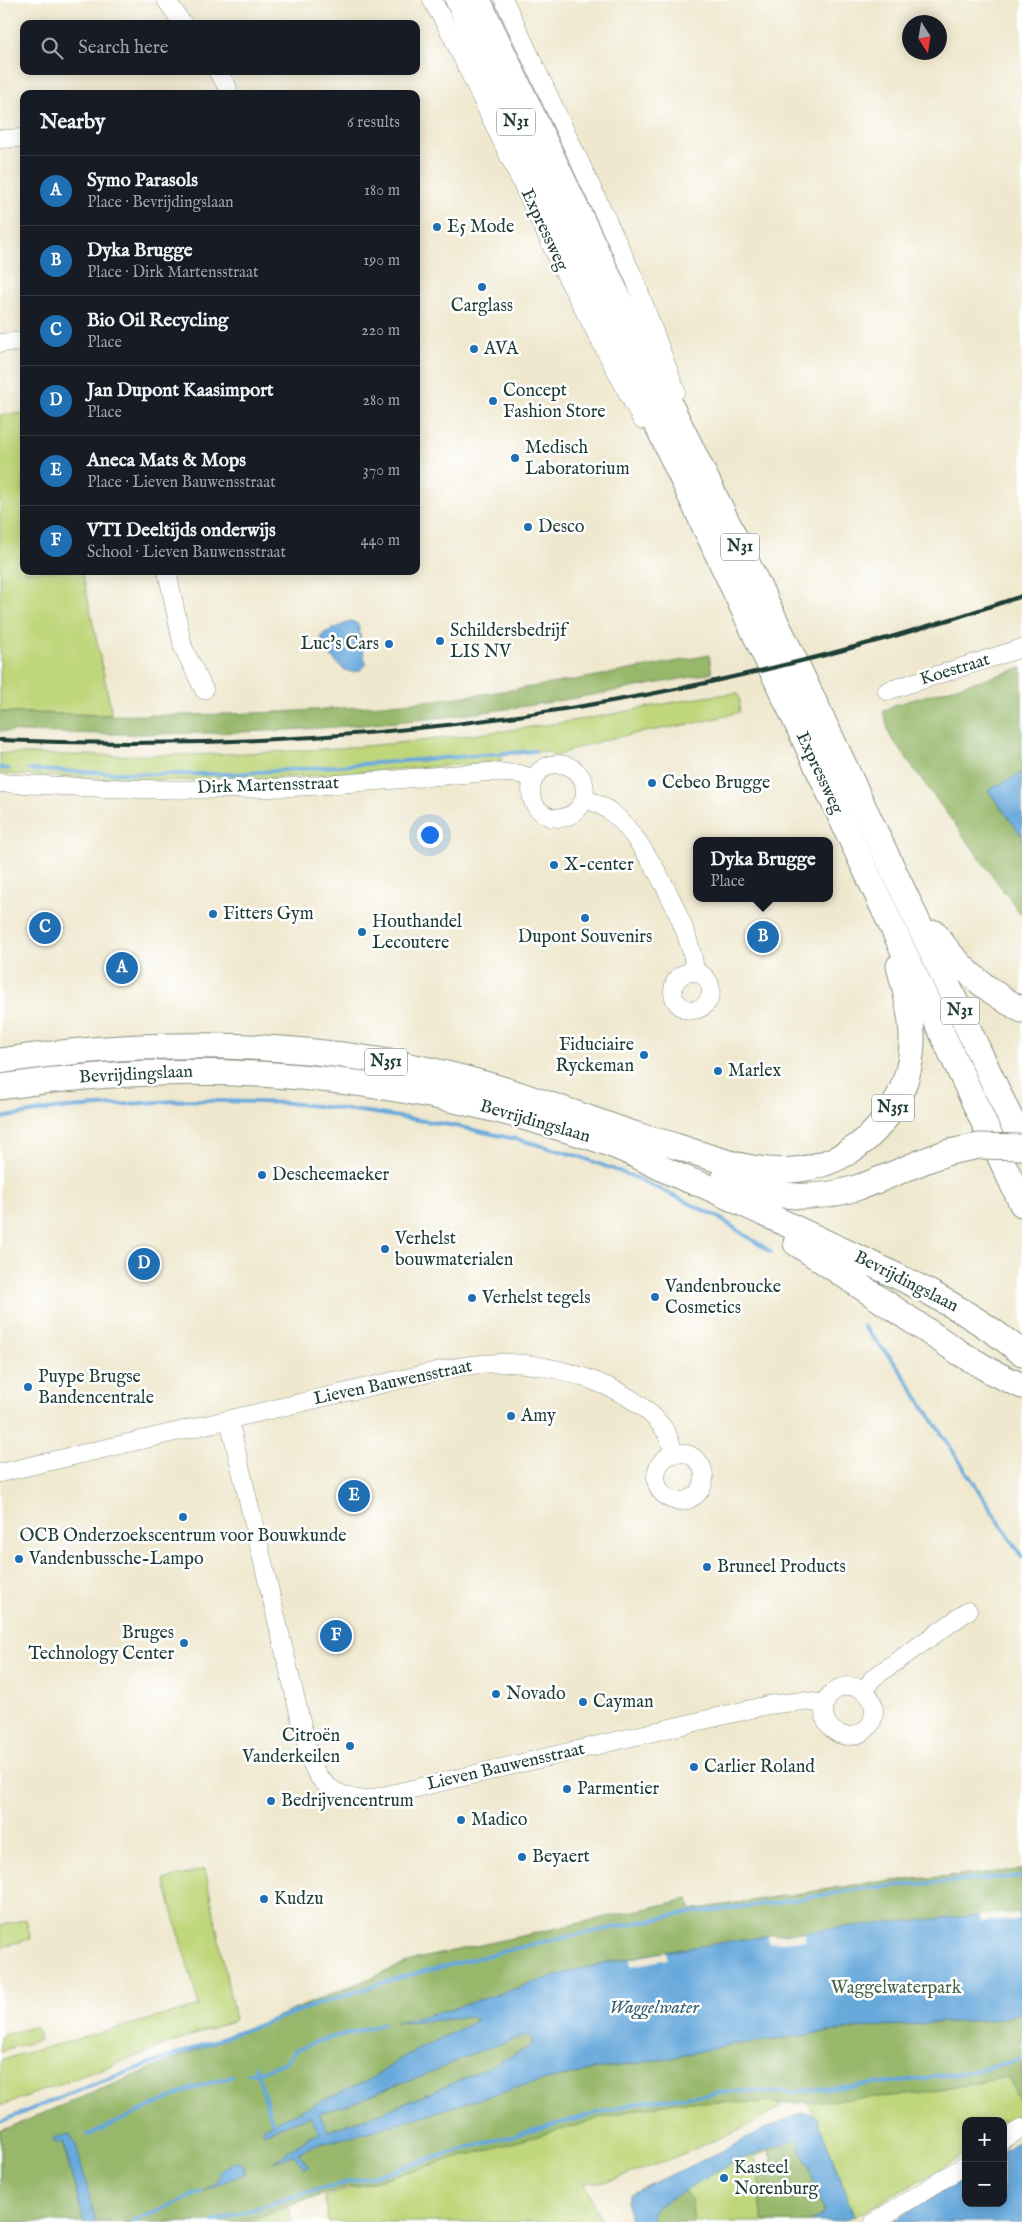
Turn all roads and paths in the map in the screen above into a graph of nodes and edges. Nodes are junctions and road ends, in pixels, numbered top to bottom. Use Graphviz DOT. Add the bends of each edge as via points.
graph roads {
  1 [pos="166,0"];
  2 [pos="432,0"];
  3 [pos="458,0"];
  4 [pos="478,0"];
  5 [pos="504,0"];
  6 [pos="180,20"];
  7 [pos="220,75"];
  8 [pos="228,90"];
  9 [pos="20,138"];
  10 [pos="0,139"];
  11 [pos="20,341"];
  12 [pos="0,343"];
  13 [pos="678,444"];
  14 [pos="168,575"];
  15 [pos="1022,648"];
  16 [pos="204,690"];
  17 [pos="887,691"];
  18 [pos="534,779"];
  19 [pos="0,782"];
  20 [pos="584,798"];
  21 [pos="899,880"];
  22 [pos="883,908"];
  23 [pos="695,972"];
  24 [pos="1022,1010"];
  25 [pos="0,1060"];
  26 [pos="117,1074"];
  27 [pos="0,1087"];
  28 [pos="0,1100"];
  29 [pos="636,1135"];
  30 [pos="1022,1143"];
  31 [pos="1022,1147"];
  32 [pos="682,1179"];
  33 [pos="1022,1204"];
  34 [pos="1022,1353"];
  35 [pos="1022,1386"];
  36 [pos="229,1420"];
  37 [pos="674,1454"];
  38 [pos="0,1473"];
  39 [pos="968,1611"];
  40 [pos="864,1691"];
  41 [pos="825,1704"];
  42 [pos="1022,2128"];
  43 [pos="1007,2137"];
  44 [pos="962,2167"];
  45 [pos="874,2222"];
  1 -- 6 [label="street"];
  2 -- 13 [label="street, Expressweg / N31" via="589,321 650,437"];
  3 -- 13 [label="highway, Expressweg / N31"];
  4 -- 13 [label="highway, Expressweg / N31" via="636,335"];
  5 -- 13 [label="street, Expressweg / N31" via="635,280 668,374 688,417"];
  7 -- 8 [label="street"];
  9 -- 10 [label="street"];
  11 -- 12 [label="street"];
  13 -- 21 [label="highway, Expressweg / N31"];
  13 -- 22 [label="highway, Expressweg / N31"];
  14 -- 16 [label="street" via="183,647"];
  15 -- 17 [label="street, Koestraat"];
  18 -- 19 [label="street, Dirk Martensstraat" via="520,774 490,772 296,787 125,790"];
  18 -- 20 [label="street" via="551,765 569,766 583,780"];
  18 -- 20 [label="street" via="533,801 549,816 560,818 570,815"];
  20 -- 23 [label="street" via="612,813 634,837 677,913 690,944"];
  21 -- 24 [label="highway" via="919,901 954,959 977,982"];
  21 -- 30 [label="highway, Expressweg / N31"];
  22 -- 29 [label="highway, N351" via="911,1018 912,1037 906,1081 894,1105 874,1132 841,1157 801,1169 773,1171 738,1166"];
  22 -- 33 [label="highway, Expressweg / N31"];
  25 -- 29 [label="highway, Bevrijdingslaan / N351" via="166,1046 259,1047 352,1056 424,1068 494,1086"];
  26 -- 27 [label="highway, Bevrijdingslaan / N351"];
  26 -- 28 [label="highway" via="82,1088"];
  26 -- 32 [label="highway, Bevrijdingslaan / N351" via="274,1074 341,1080 407,1091 511,1114 588,1137 630,1152"];
  29 -- 31 [label="highway, N351, bridge" via="703,1171 737,1185 778,1195 806,1196 855,1188 950,1152 979,1146"];
  32 -- 34 [label="highway, Bevrijdingslaan / N351" via="703,1185 930,1291"];
  32 -- 35 [label="highway, N351" via="813,1253 960,1353"];
  36 -- 37 [label="street, Lieven Bauwensstraat" via="471,1364 524,1364 576,1375 620,1393 656,1420 667,1433"];
  36 -- 38 [label="street, Lieven Bauwensstraat"];
  36 -- 41 [label="street, Lieven Bauwensstraat" via="310,1759 321,1780 340,1795 366,1800 768,1705"];
  39 -- 40 [label="street" via="873,1678"];
  40 -- 41 [label="street" via="843,1687 835,1691"];
  40 -- 41 [label="street" via="873,1703 873,1719 854,1736 844,1736 830,1727"];
  42 -- 43 [label="street"];
  44 -- 45 [label="street"];
}
